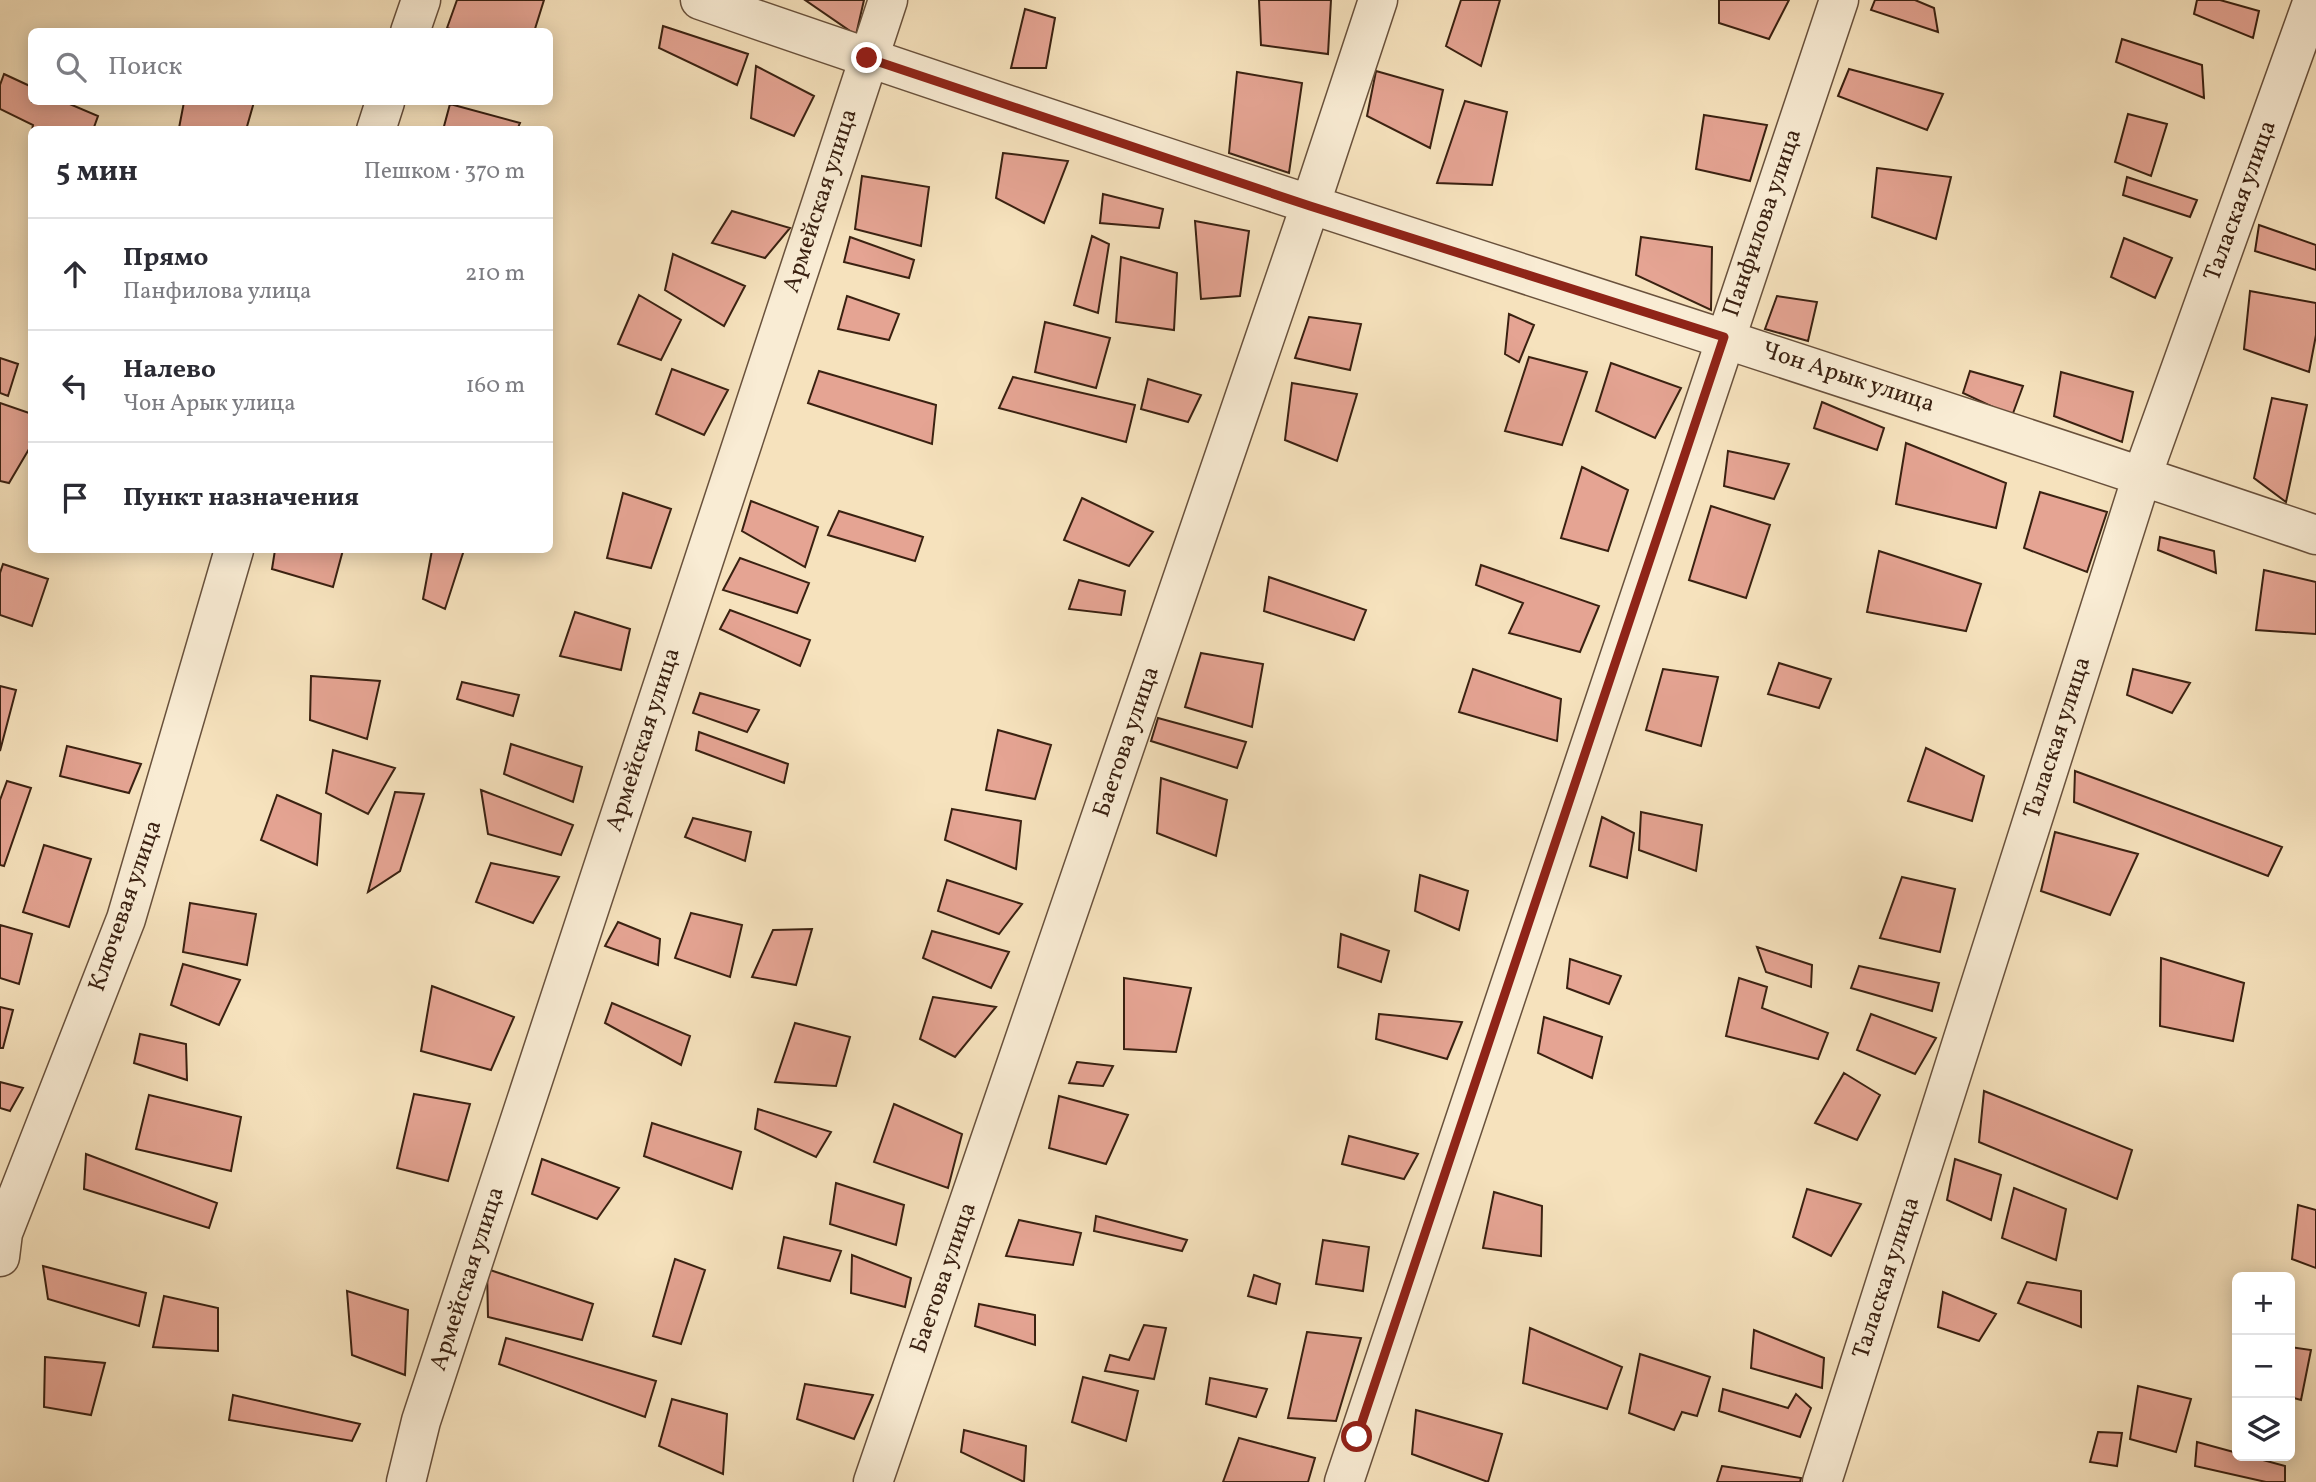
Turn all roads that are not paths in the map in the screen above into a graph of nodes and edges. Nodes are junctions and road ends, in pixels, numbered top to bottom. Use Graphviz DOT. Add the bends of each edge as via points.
graph roads {
  1 [pos="421,0"];
  2 [pos="700,0"];
  3 [pos="888,0"];
  4 [pos="1378,0"];
  5 [pos="1839,0"];
  6 [pos="2313,0"];
  7 [pos="411,28"];
  8 [pos="867,58"];
  9 [pos="384,105"];
  10 [pos="377,126"];
  11 [pos="1310,206"];
  12 [pos="1724,337"];
  13 [pos="2142,476"];
  14 [pos="2316,535"];
  15 [pos="233,553"];
  16 [pos="0,1257"];
  17 [pos="406,1482"];
  18 [pos="873,1482"];
  19 [pos="1344,1482"];
  20 [pos="1822,1482"];
  1 -- 7 [label="street"];
  2 -- 8 [label="street, Чон Арык улица"];
  3 -- 8 [label="street, Армейская улица"];
  4 -- 11 [label="street, Баетова улица"];
  5 -- 12 [label="street, Панфилова улица"];
  6 -- 13 [label="street, Талаская улица"];
  8 -- 11 [label="street, Чон Арык улица"];
  8 -- 17 [label="street, Армейская улица" via="430,1395"];
  9 -- 10 [label="street"];
  11 -- 12 [label="street, Чон Арык улица"];
  11 -- 18 [label="street, Баетова улица"];
  12 -- 13 [label="street, Чон Арык улица"];
  12 -- 19 [label="street, Панфилова улица"];
  13 -- 14 [label="street, Чон Арык улица"];
  13 -- 20 [label="street, Талаская улица"];
  15 -- 16 [label="street, Ключевая улица" via="126,919 3,1233"];
}
